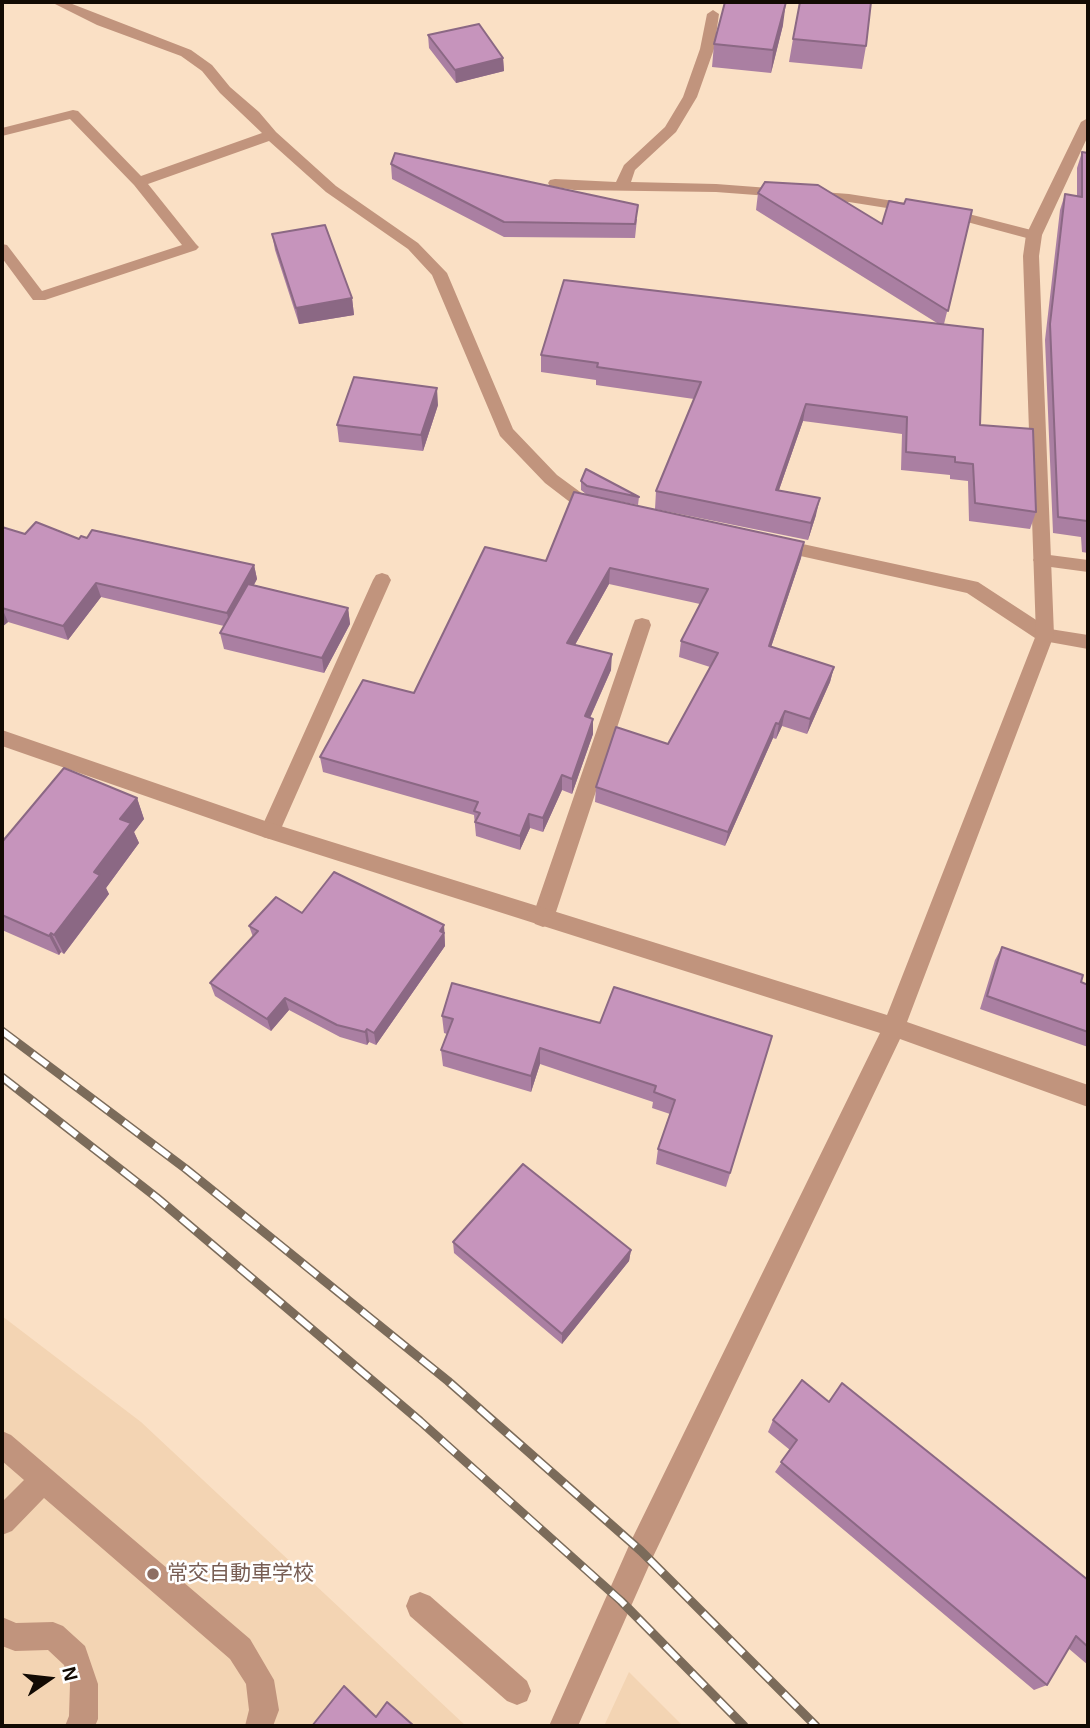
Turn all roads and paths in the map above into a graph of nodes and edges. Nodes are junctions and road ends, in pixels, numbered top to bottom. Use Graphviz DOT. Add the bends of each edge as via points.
graph roads {
  1 [pos="57,2"];
  2 [pos="713,15"];
  3 [pos="1088,122"];
  4 [pos="2,132"];
  5 [pos="271,135"];
  6 [pos="139,182"];
  7 [pos="555,183"];
  8 [pos="623,187"];
  9 [pos="1034,235"];
  10 [pos="2,247"];
  11 [pos="613,510"];
  12 [pos="760,540"];
  13 [pos="1042,560"];
  14 [pos="1088,566"];
  15 [pos="382,580"];
  16 [pos="642,625"];
  17 [pos="1045,635"];
  18 [pos="1088,642"];
  19 [pos="2,738"];
  20 [pos="270,831"];
  21 [pos="543,918"];
  22 [pos="894,1027"];
  23 [pos="1088,1096"];
  24 [pos="2,1444"];
  25 [pos="43,1480"];
  26 [pos="2,1521"];
  27 [pos="420,1606"];
  28 [pos="2,1631"];
  29 [pos="517,1691"];
  30 [pos="79,1726"];
  31 [pos="259,1726"];
  32 [pos="563,1726"];
  1 -- 5 [label="street" via="186,53 207,68"];
  2 -- 8 [label="street" via="708,49 690,97 671,129 629,168"];
  3 -- 9 [label="street"];
  4 -- 6 [label="street" via="73,114"];
  5 -- 6 [label="street"];
  5 -- 11 [label="street" via="331,189 413,246 439,273 506,432 551,479 581,502"];
  6 -- 10 [label="street" via="191,247 39,297"];
  7 -- 8 [label="street"];
  8 -- 9 [label="street" via="716,188 849,198 957,215"];
  9 -- 13 [label="street" via="1031,256"];
  12 -- 17 [label="street" via="972,587"];
  13 -- 14 [label="street"];
  13 -- 17 [label="street"];
  15 -- 20 [label="street"];
  16 -- 21 [label="street"];
  17 -- 18 [label="street"];
  17 -- 22 [label="street"];
  19 -- 20 [label="street"];
  20 -- 21 [label="street"];
  21 -- 22 [label="street"];
  22 -- 23 [label="street"];
  22 -- 32 [label="street" via="641,1551"];
  24 -- 25 [label="street"];
  25 -- 26 [label="street"];
  25 -- 31 [label="street" via="240,1649 260,1680 264,1710"];
  27 -- 29 [label="street"];
  28 -- 30 [label="street" via="15,1637 53,1636 75,1656 84,1684"];
}
